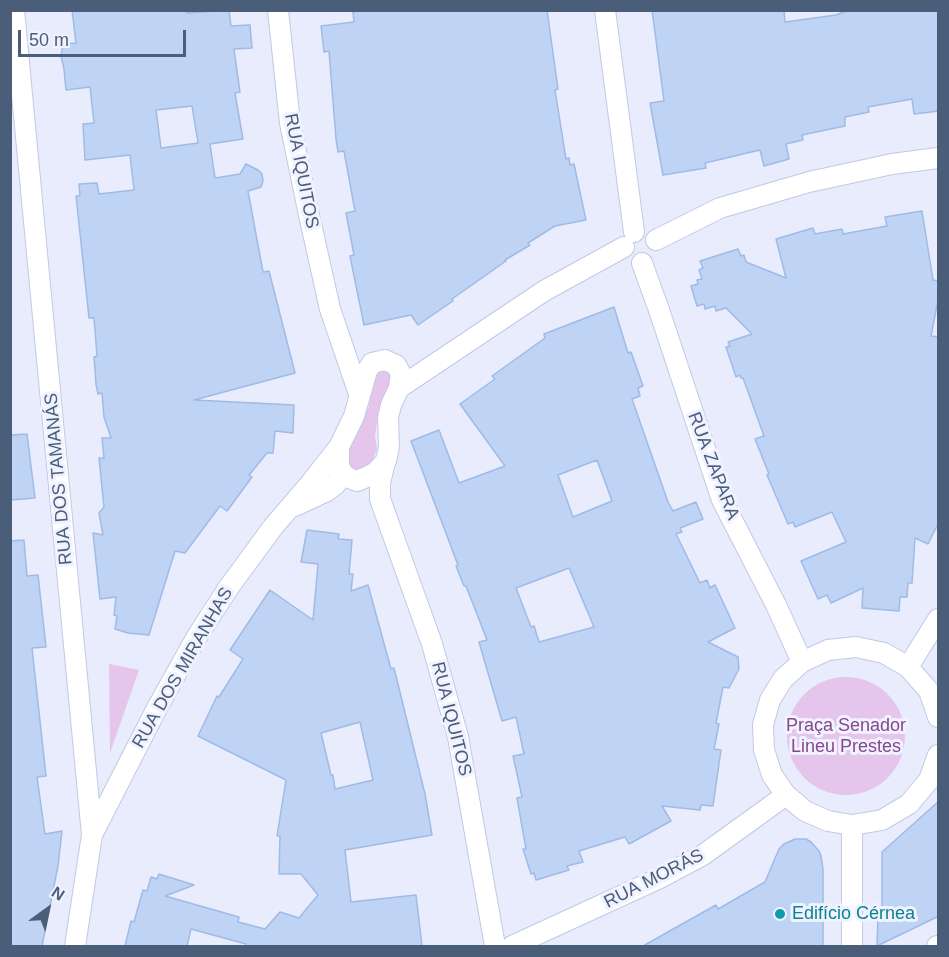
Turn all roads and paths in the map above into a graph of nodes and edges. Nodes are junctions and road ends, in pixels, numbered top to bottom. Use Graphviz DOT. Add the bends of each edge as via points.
graph roads {
  1 [pos="14,10"];
  2 [pos="278,10"];
  3 [pos="605,10"];
  4 [pos="939,158"];
  5 [pos="629,239"];
  6 [pos="656,240"];
  7 [pos="642,263"];
  8 [pos="336,329"];
  9 [pos="377,360"];
  10 [pos="396,365"];
  11 [pos="428,368"];
  12 [pos="399,388"];
  13 [pos="359,394"];
  14 [pos="339,447"];
  15 [pos="386,461"];
  16 [pos="350,477"];
  17 [pos="380,499"];
  18 [pos="287,510"];
  19 [pos="939,619"];
  20 [pos="802,662"];
  21 [pos="908,667"];
  22 [pos="939,717"];
  23 [pos="939,755"];
  24 [pos="786,795"];
  25 [pos="852,825"];
  26 [pos="92,835"];
  27 [pos="75,946"];
  28 [pos="495,946"];
  29 [pos="512,946"];
  30 [pos="852,946"];
  1 -- 26 [label="street, RUA DOS TAMANÁS"];
  2 -- 8 [label="street, RUA IQUITOS" via="290,123"];
  3 -- 5 [label="street"];
  4 -- 6 [label="street" via="809,182 720,208"];
  5 -- 6 [label="street" via="644,231"];
  5 -- 7 [label="street" via="625,252 631,260"];
  5 -- 11 [label="street"];
  6 -- 7 [label="street" via="655,255"];
  7 -- 20 [label="street, RUA ZAPARA" via="722,500"];
  8 -- 9 [label="street" via="359,352"];
  8 -- 13 [label="street, RUA IQUITOS"];
  9 -- 10 [label="street"];
  9 -- 13 [label="street, RUA DOS MIRANHAS" via="367,371"];
  10 -- 11 [label="street"];
  10 -- 12 [label="street" via="401,374"];
  11 -- 12 [label="street"];
  12 -- 15 [label="street, RUA IQUITOS" via="388,418"];
  13 -- 14 [label="street, RUA DOS MIRANHAS" via="354,416"];
  14 -- 16 [label="street" via="338,460"];
  14 -- 18 [label="street, RUA DOS MIRANHAS"];
  15 -- 16 [label="street, RUA DOS MIRANHAS" via="376,472"];
  15 -- 17 [label="street, RUA IQUITOS"];
  16 -- 17 [label="street"];
  16 -- 18 [label="street, RUA DOS MIRANHAS"];
  17 -- 28 [label="street, RUA IQUITOS" via="432,644 458,737"];
  18 -- 26 [label="street, RUA DOS MIRANHAS" via="196,638"];
  19 -- 21 [label="street"];
  20 -- 21 [label="street" via="828,650 856,647 884,653"];
  20 -- 24 [label="street" via="783,679 770,700 763,725 769,766"];
  21 -- 22 [label="street" via="928,691"];
  23 -- 25 [label="street" via="929,780 909,804 882,820"];
  24 -- 25 [label="street" via="805,811 828,821"];
  24 -- 29 [label="street, RUA MORÁS" via="727,839 660,878"];
  25 -- 30 [label="street"];
  26 -- 27 [label="street, RUA DOS TAMANÁS"];
}
